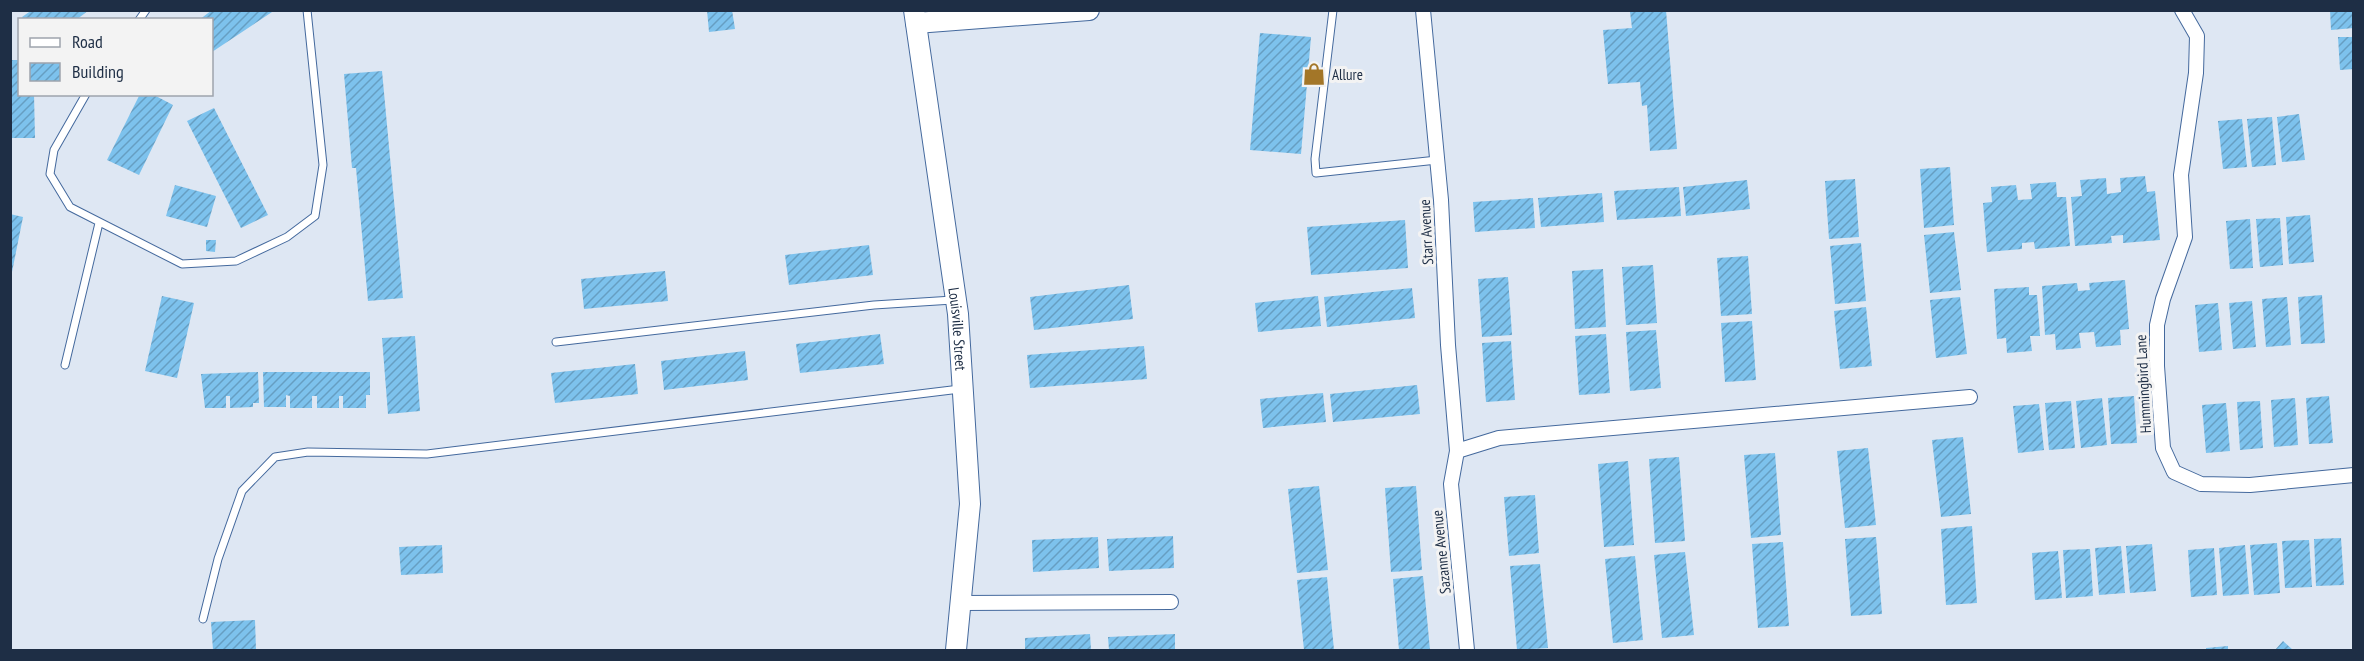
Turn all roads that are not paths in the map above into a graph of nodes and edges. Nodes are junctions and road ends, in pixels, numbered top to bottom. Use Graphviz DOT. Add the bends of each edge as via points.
graph roads {
  1 [pos="308,10"];
  2 [pos="1089,10"];
  3 [pos="1333,10"];
  4 [pos="1423,10"];
  5 [pos="2182,10"];
  6 [pos="915,17"];
  7 [pos="85,96"];
  8 [pos="1437,160"];
  9 [pos="99,223"];
  10 [pos="956,300"];
  11 [pos="556,342"];
  12 [pos="65,364"];
  13 [pos="962,389"];
  14 [pos="1970,397"];
  15 [pos="1457,451"];
  16 [pos="2354,475"];
  17 [pos="1171,602"];
  18 [pos="961,603"];
  19 [pos="203,619"];
  20 [pos="956,651"];
  21 [pos="1467,651"];
  1 -- 9 [label="lane" via="323,165 315,216 287,237 236,261 182,264"];
  2 -- 6 [label="main road"];
  3 -- 8 [label="lane" via="1315,159 1317,173"];
  4 -- 8 [label="street, Starr Avenue"];
  5 -- 16 [label="street, Hummingbird Lane" via="2197,36 2196,73 2181,174 2185,237 2157,325 2163,447 2174,472 2201,484 2250,485"];
  6 -- 10 [label="main road, Louisville Street"];
  7 -- 9 [label="lane" via="54,150 51,174 70,207"];
  8 -- 15 [label="street, Starr Avenue"];
  9 -- 12 [label="lane"];
  10 -- 11 [label="lane" via="874,305"];
  10 -- 13 [label="main road, Louisville Street"];
  13 -- 18 [label="main road, Louisville Street" via="970,504"];
  13 -- 19 [label="lane" via="427,454 308,452 275,457 242,491 218,559"];
  14 -- 15 [label="street" via="1499,438"];
  15 -- 21 [label="street, Sazanne Avenue" via="1451,484"];
  17 -- 18 [label="street"];
  18 -- 20 [label="main road, Louisville Street"];
}
